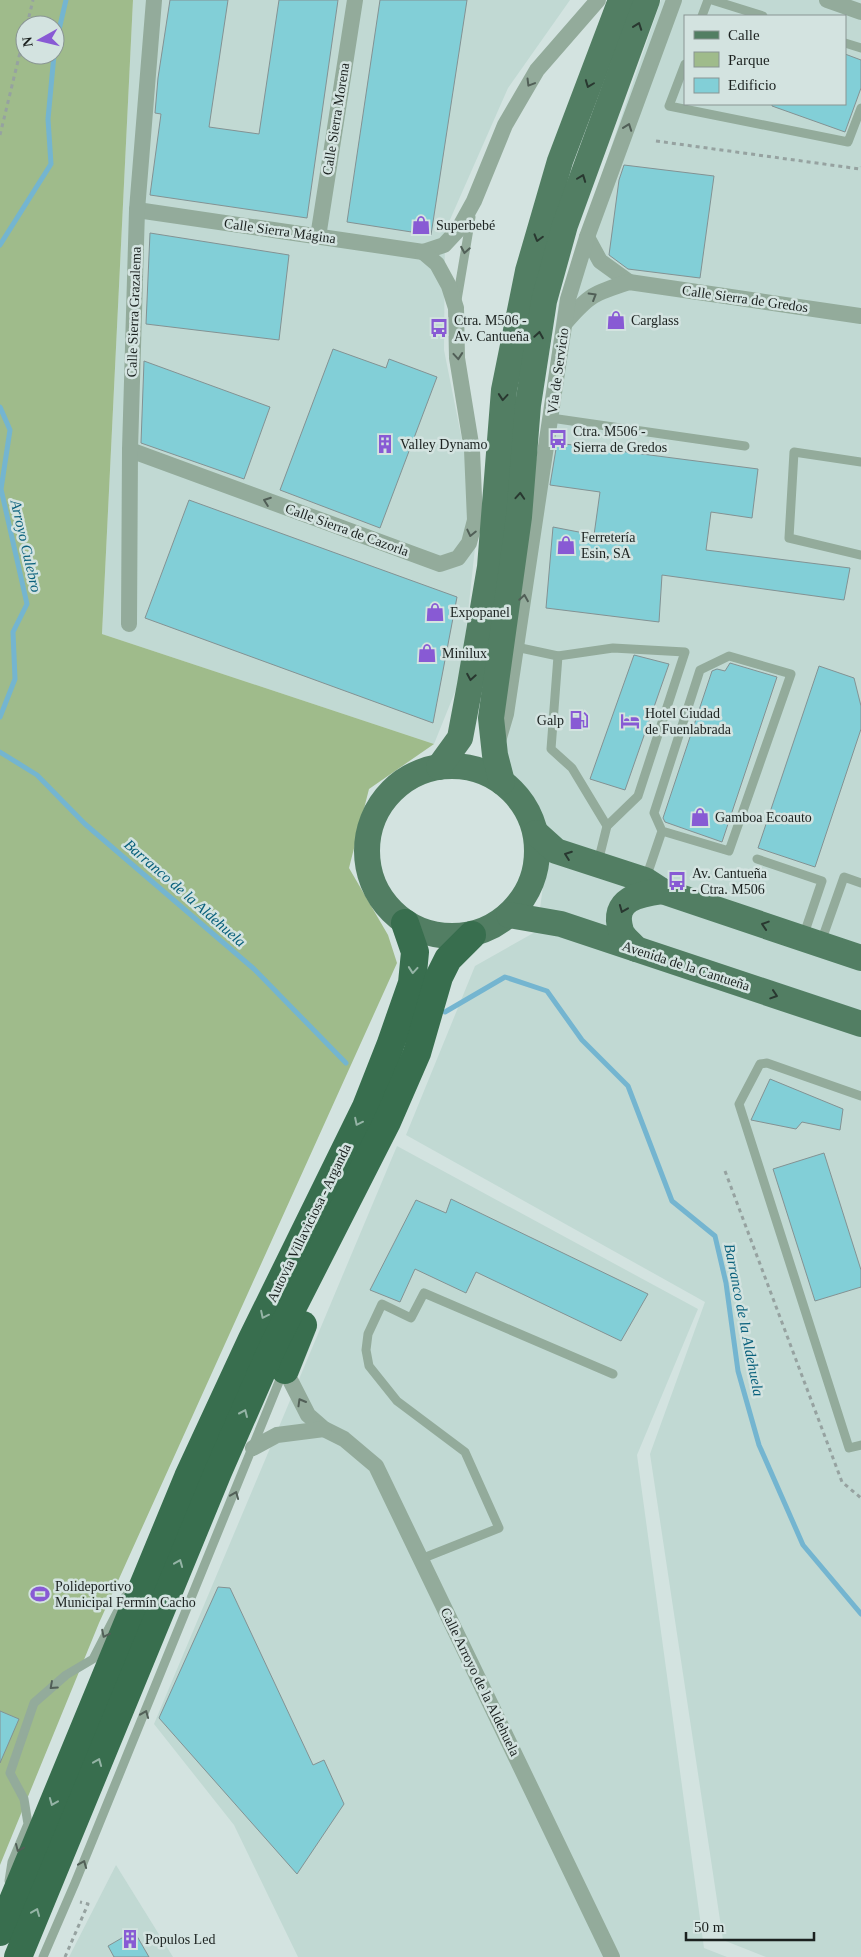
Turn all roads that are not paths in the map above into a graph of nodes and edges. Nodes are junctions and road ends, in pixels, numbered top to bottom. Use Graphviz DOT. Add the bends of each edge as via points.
graph roads {
  1 [pos="154,0"];
  2 [pos="354,0"];
  3 [pos="590,0"];
  4 [pos="598,0"];
  5 [pos="621,0"];
  6 [pos="647,0"];
  7 [pos="674,0"];
  8 [pos="708,0"];
  9 [pos="712,0"];
  10 [pos="827,0"];
  11 [pos="861,12"];
  12 [pos="702,15"];
  13 [pos="760,15"];
  14 [pos="582,18"];
  15 [pos="846,43"];
  16 [pos="861,48"];
  17 [pos="684,67"];
  18 [pos="861,108"];
  19 [pos="474,202"];
  20 [pos="137,210"];
  21 [pos="318,237"];
  22 [pos="588,237"];
  23 [pos="423,252"];
  24 [pos="629,282"];
  25 [pos="456,308"];
  26 [pos="861,316"];
  27 [pos="565,323"];
  28 [pos="551,418"];
  29 [pos="745,446"];
  30 [pos="130,450"];
  31 [pos="472,450"];
  32 [pos="861,462"];
  33 [pos="492,543"];
  34 [pos="861,555"];
  35 [pos="128,624"];
  36 [pos="516,647"];
  37 [pos="558,656"];
  38 [pos="494,755"];
  39 [pos="439,766"];
  40 [pos="502,782"];
  41 [pos="607,826"];
  42 [pos="662,831"];
  43 [pos="536,832"];
  44 [pos="757,859"];
  45 [pos="598,865"];
  46 [pos="861,883"];
  47 [pos="654,885"];
  48 [pos="509,915"];
  49 [pos="404,923"];
  50 [pos="472,935"];
  51 [pos="812,940"];
  52 [pos="636,949"];
  53 [pos="861,958"];
  54 [pos="861,1024"];
  55 [pos="859,1092"];
  56 [pos="351,1194"];
  57 [pos="285,1370"];
  58 [pos="612,1374"];
  59 [pos="324,1429"];
  60 [pos="861,1445"];
  61 [pos="254,1448"];
  62 [pos="172,1515"];
  63 [pos="421,1559"];
  64 [pos="1,1930"];
  65 [pos="18,1957"];
  66 [pos="43,1957"];
  67 [pos="612,1957"];
  1 -- 20 [label="street, Calle Sierra Grazalema"];
  2 -- 21 [label="street, Calle Sierra Morena"];
  3 -- 14 [label="street"];
  4 -- 14 [label="street"];
  5 -- 33 [label="main road, one-way" via="560,161 528,272 504,390"];
  38 -- 6 [label="main road, one-way" via="491,718 519,517 528,404 544,301 565,225"];
  22 -- 7 [label="street, Vía de Servicio, one-way"];
  8 -- 12 [label="lane"];
  9 -- 13 [label="lane"];
  10 -- 11 [label="street"];
  14 -- 19 [label="street, one-way" via="538,70 505,125"];
  15 -- 16 [label="lane"];
  17 -- 18 [label="lane" via="670,106 848,142"];
  19 -- 23 [label="street, Calle Sierra Mágina" via="458,230 444,245"];
  19 -- 25 [label="lane, one-way"];
  20 -- 21 [label="street, Calle Sierra Mágina"];
  20 -- 30 [label="street, Calle Sierra Grazalema"];
  21 -- 23 [label="street, Calle Sierra Mágina"];
  22 -- 24 [label="street, Calle Sierra de Gredos" via="600,261"];
  22 -- 27 [label="street, Vía de Servicio" via="568,299"];
  23 -- 25 [label="street" via="437,264"];
  24 -- 26 [label="street, Calle Sierra de Gredos"];
  27 -- 24 [label="street, Calle Sierra de Gredos, one-way" via="586,299"];
  25 -- 31 [label="street, one-way" via="457,358"];
  27 -- 28 [label="street, Vía de Servicio"];
  28 -- 29 [label="lane"];
  36 -- 28 [label="street, Vía de Servicio, one-way"];
  31 -- 30 [label="street, Calle Sierra de Cazorla, one-way" via="474,520 469,543 458,558 440,564"];
  30 -- 35 [label="street, Calle Sierra Grazalema"];
  31 -- 33 [label="lane"];
  32 -- 34 [label="lane" via="794,452 789,538"];
  33 -- 39 [label="main road, one-way" via="460,738"];
  36 -- 37 [label="lane"];
  36 -- 38 [label="street, Vía de Servicio" via="506,714"];
  37 -- 41 [label="lane" via="551,749 572,768"];
  37 -- 41 [label="lane" via="613,648 685,652 638,796"];
  38 -- 40 [label="main road"];
  39 -- 40 [label="main road" via="472,768"];
  39 -- 49 [label="main road" via="407,778 394,790 382,802 368,833 368,867 380,899"];
  40 -- 43 [label="main road" via="529,813"];
  41 -- 45 [label="lane"];
  42 -- 42 [label="lane" via="654,813 700,670 729,656 791,674 729,851"];
  42 -- 47 [label="lane"];
  45 -- 43 [label="main road, one-way" via="556,851"];
  43 -- 48 [label="main road" via="537,863 528,892"];
  44 -- 51 [label="lane" via="822,881"];
  45 -- 47 [label="main road"];
  46 -- 51 [label="lane" via="844,877"];
  51 -- 47 [label="main road, one-way"];
  47 -- 52 [label="main road, one-way" via="627,900 619,914 621,932"];
  48 -- 50 [label="main road" via="492,928"];
  48 -- 52 [label="main road, Avenida de la Cantueña" via="561,924"];
  49 -- 50 [label="main road" via="437,936"];
  49 -- 62 [label="highway, Autovía Villaviciosa - Arganda, one-way" via="415,952 412,983 390,1046 366,1106 252,1339"];
  50 -- 56 [label="highway" via="448,959 417,1053"];
  51 -- 53 [label="main road"];
  52 -- 54 [label="main road, Avenida de la Cantueña, one-way"];
  55 -- 60 [label="lane" via="767,1063 760,1064 739,1104 849,1448"];
  56 -- 57 [label="highway" via="344,1234"];
  65 -- 56 [label="highway, one-way" via="202,1507 274,1344"];
  59 -- 57 [label="street, Calle Arroyo de la Aldehuela, one-way" via="308,1416"];
  57 -- 61 [label="lane"];
  58 -- 63 [label="lane" via="424,1293 410,1318 382,1304 368,1334 369,1366 396,1401 465,1452 499,1528"];
  59 -- 61 [label="street" via="277,1435"];
  59 -- 63 [label="street, Calle Arroyo de la Aldehuela" via="344,1439 376,1466"];
  66 -- 61 [label="lane, one-way"];
  62 -- 64 [label="highway, Autovía Villaviciosa - Arganda, one-way"];
  62 -- 64 [label="lane, one-way" via="132,1583 94,1659 66,1675 34,1703 10,1773 24,1799 28,1824 12,1862"];
  63 -- 67 [label="street, Calle Arroyo de la Aldehuela"];
}
